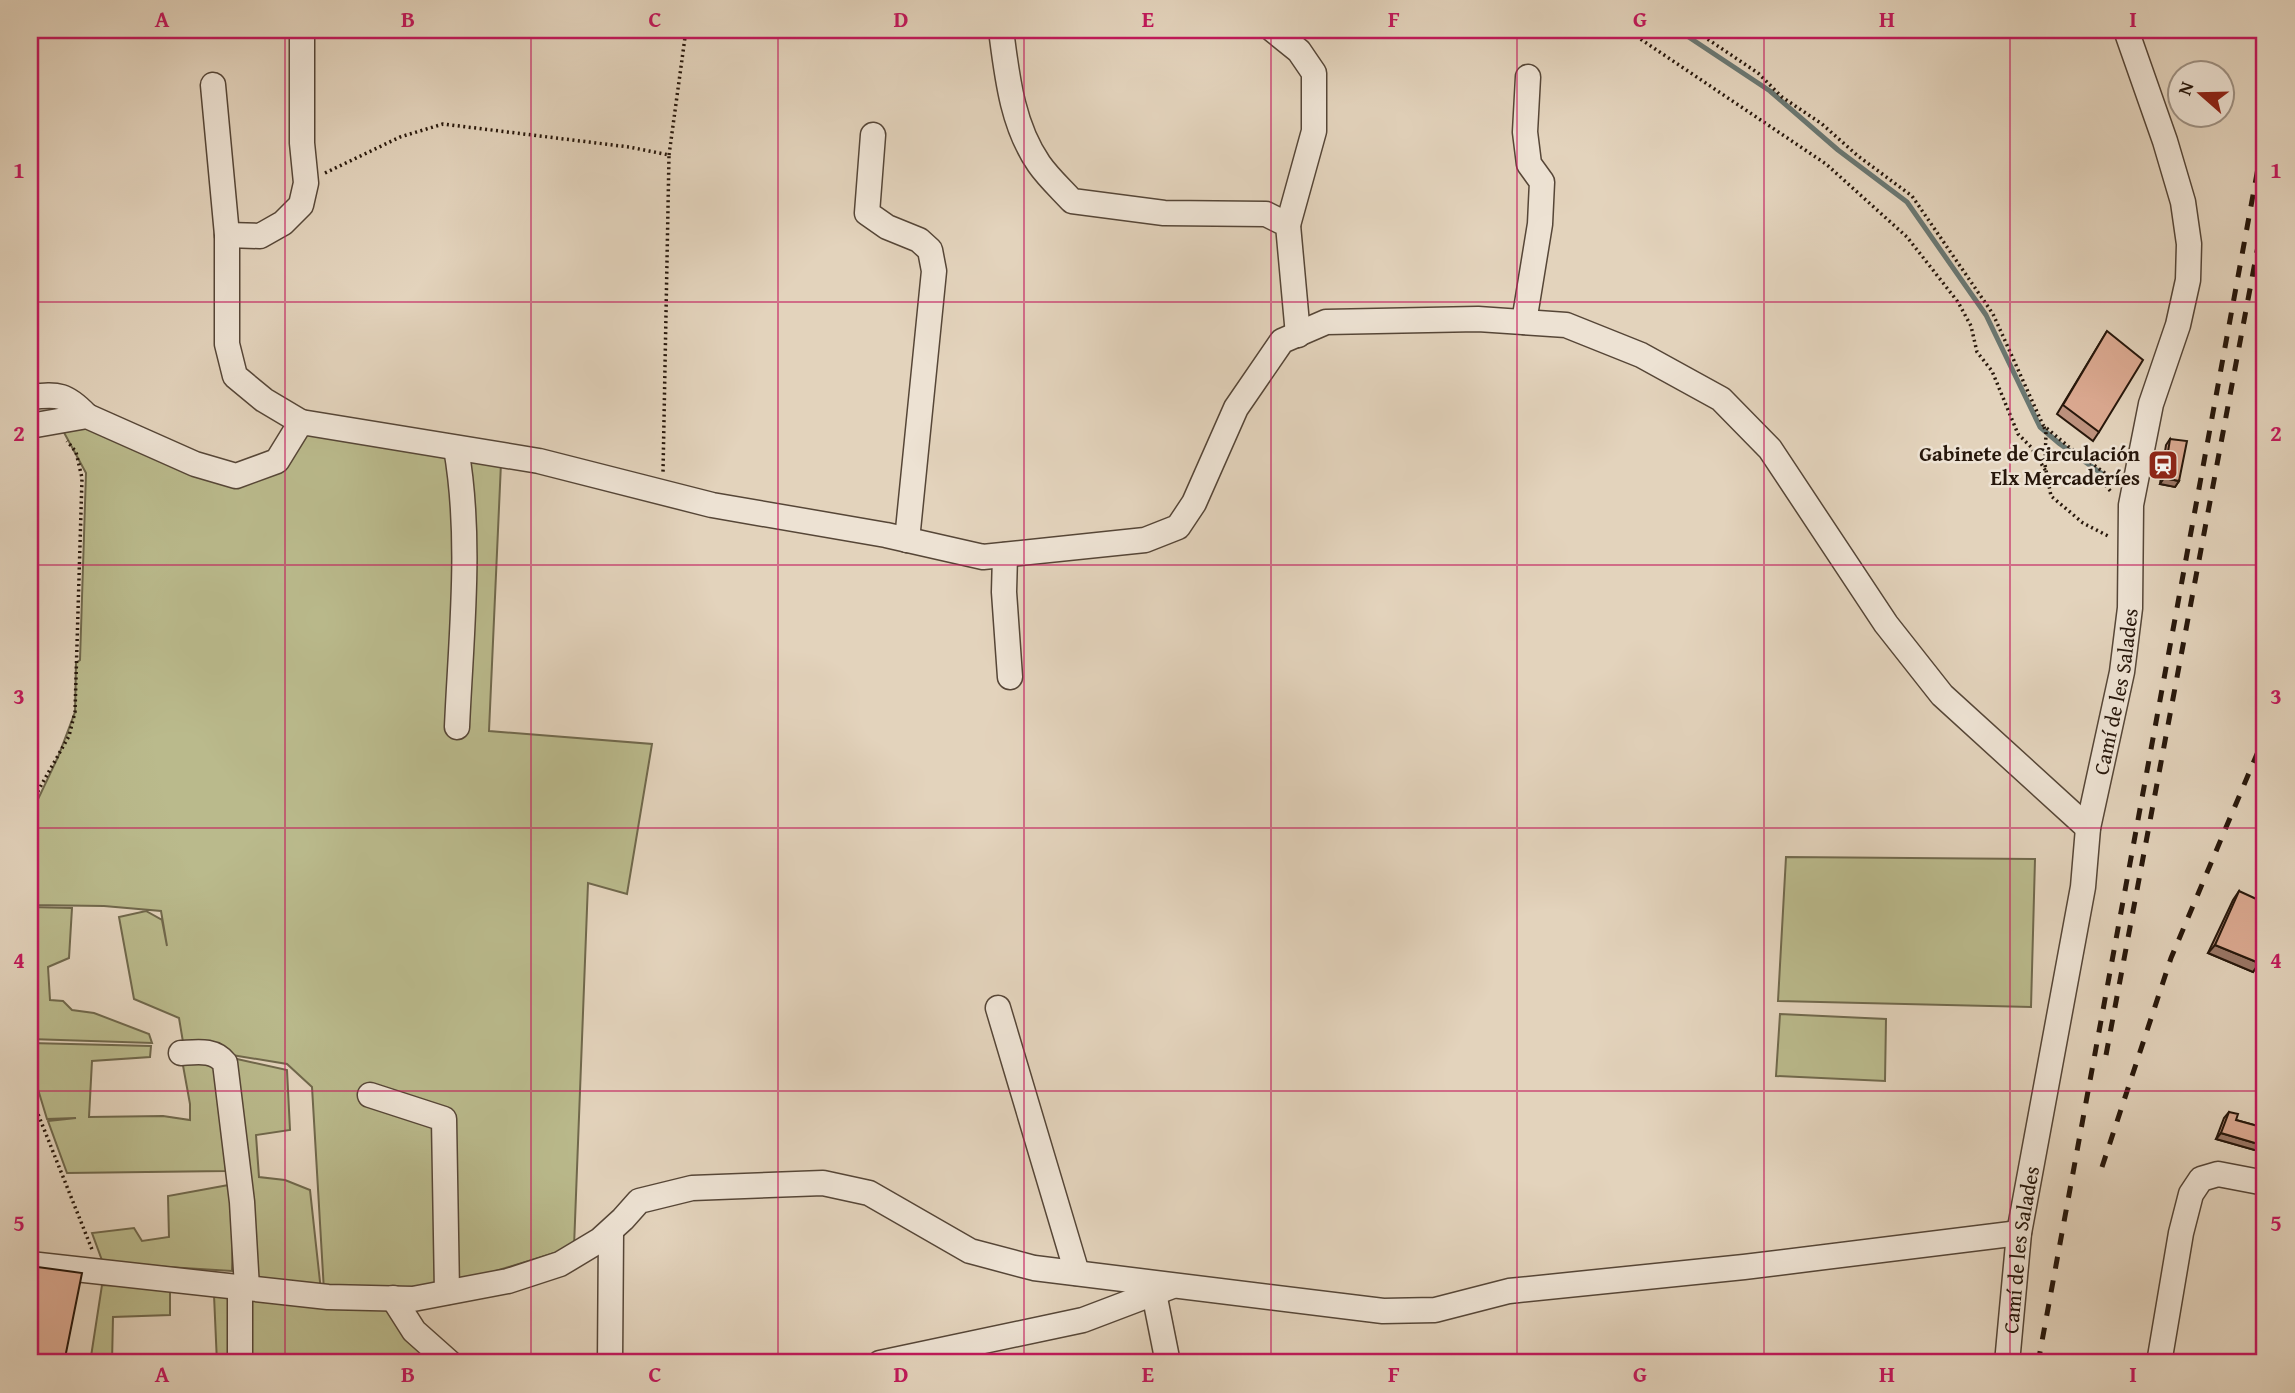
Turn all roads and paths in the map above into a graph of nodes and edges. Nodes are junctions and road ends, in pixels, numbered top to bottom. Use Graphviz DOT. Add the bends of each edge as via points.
graph roads {
  1 [pos="302,30"];
  2 [pos="686,30"];
  3 [pos="1002,30"];
  4 [pos="1273,30"];
  5 [pos="1627,30"];
  6 [pos="1694,30"];
  7 [pos="2126,30"];
  8 [pos="1528,76"];
  9 [pos="213,85"];
  10 [pos="873,135"];
  11 [pos="669,155"];
  12 [pos="306,183"];
  13 [pos="1289,225"];
  14 [pos="227,235"];
  15 [pos="1524,322"];
  16 [pos="1298,335"];
  17 [pos="30,397"];
  18 [pos="87,416"];
  19 [pos="301,422"];
  20 [pos="39,424"];
  21 [pos="2043,425"];
  22 [pos="456,448"];
  23 [pos="2047,473"];
  24 [pos="663,492"];
  25 [pos="2131,516"];
  26 [pos="907,540"];
  27 [pos="2130,551"];
  28 [pos="1005,555"];
  29 [pos="1010,677"];
  30 [pos="457,727"];
  31 [pos="30,812"];
  32 [pos="2088,828"];
  33 [pos="998,1008"];
  34 [pos="181,1053"];
  35 [pos="30,1094"];
  36 [pos="370,1095"];
  37 [pos="2265,1183"];
  38 [pos="611,1231"];
  39 [pos="2019,1233"];
  40 [pos="30,1264"];
  41 [pos="98,1271"];
  42 [pos="1077,1273"];
  43 [pos="243,1287"];
  44 [pos="1164,1289"];
  45 [pos="447,1292"];
  46 [pos="393,1298"];
  47 [pos="240,1363"];
  48 [pos="450,1363"];
  49 [pos="610,1363"];
  50 [pos="880,1363"];
  51 [pos="1168,1363"];
  52 [pos="2007,1363"];
  53 [pos="2159,1363"];
  1 -- 12 [label="street"];
  2 -- 11 [label="path"];
  3 -- 13 [label="street" via="1009,89 1019,125 1039,164 1072,201 1164,213 1266,214"];
  4 -- 13 [label="street" via="1299,51 1314,73 1314,131"];
  5 -- 23 [label="path" via="1826,164 1907,237 1958,302 2018,434"];
  6 -- 21 [label="path" via="1759,73 1782,97 1912,197 1993,314"];
  7 -- 25 [label="street, Camí de les Salades" via="2183,202 2189,244 2188,280 2151,404"];
  8 -- 15 [label="street" via="1526,143 1529,164 1542,182 1541,224"];
  9 -- 14 [label="street"];
  10 -- 26 [label="street" via="867,213 919,240 930,250 934,271"];
  11 -- 12 [label="path" via="443,124 400,137"];
  11 -- 24 [label="path"];
  12 -- 14 [label="street" via="301,205 283,223 260,236"];
  13 -- 16 [label="street"];
  14 -- 19 [label="street" via="227,344 234,376"];
  15 -- 16 [label="street" via="1326,323"];
  15 -- 32 [label="street" via="1566,325 1641,355 1721,399 1770,449 1886,624 1942,695"];
  16 -- 28 [label="street" via="1282,341 1236,408 1194,503 1178,527 1145,541"];
  17 -- 18 [label="street" via="57,394 72,400"];
  18 -- 19 [label="street" via="195,464 236,476 277,461"];
  18 -- 20 [label="street"];
  19 -- 22 [label="street"];
  20 -- 31 [label="path" via="76,452 82,478 75,712 69,736"];
  21 -- 23 [label="path"];
  21 -- 25 [label="path" via="2109,476 2106,486"];
  22 -- 24 [label="street" via="539,461"];
  22 -- 30 [label="street" via="462,480 464,559"];
  23 -- 27 [label="path" via="2051,496 2083,523"];
  24 -- 26 [label="street"];
  25 -- 27 [label="street, Camí de les Salades"];
  26 -- 28 [label="street" via="983,557"];
  27 -- 32 [label="street, Camí de les Salades" via="2130,608 2122,672"];
  28 -- 29 [label="street"];
  32 -- 39 [label="street, Camí de les Salades" via="2083,887"];
  33 -- 42 [label="street"];
  34 -- 43 [label="street" via="203,1051 220,1056 225,1063"];
  35 -- 41 [label="path"];
  36 -- 45 [label="street" via="444,1119"];
  37 -- 53 [label="street" via="2218,1174 2201,1179 2191,1194"];
  38 -- 42 [label="street" via="639,1200 692,1188 823,1183 869,1193 970,1251 1034,1268"];
  38 -- 45 [label="street" via="560,1264 508,1281"];
  38 -- 49 [label="street"];
  39 -- 44 [label="street" via="1509,1291 1435,1310 1384,1311"];
  39 -- 52 [label="street, Camí de les Salades"];
  40 -- 41 [label="street"];
  41 -- 43 [label="street"];
  42 -- 44 [label="street"];
  43 -- 46 [label="street" via="328,1297"];
  43 -- 47 [label="street"];
  44 -- 50 [label="street" via="1083,1320"];
  44 -- 51 [label="street"];
  45 -- 46 [label="street"];
  46 -- 48 [label="street" via="414,1331"];
}
